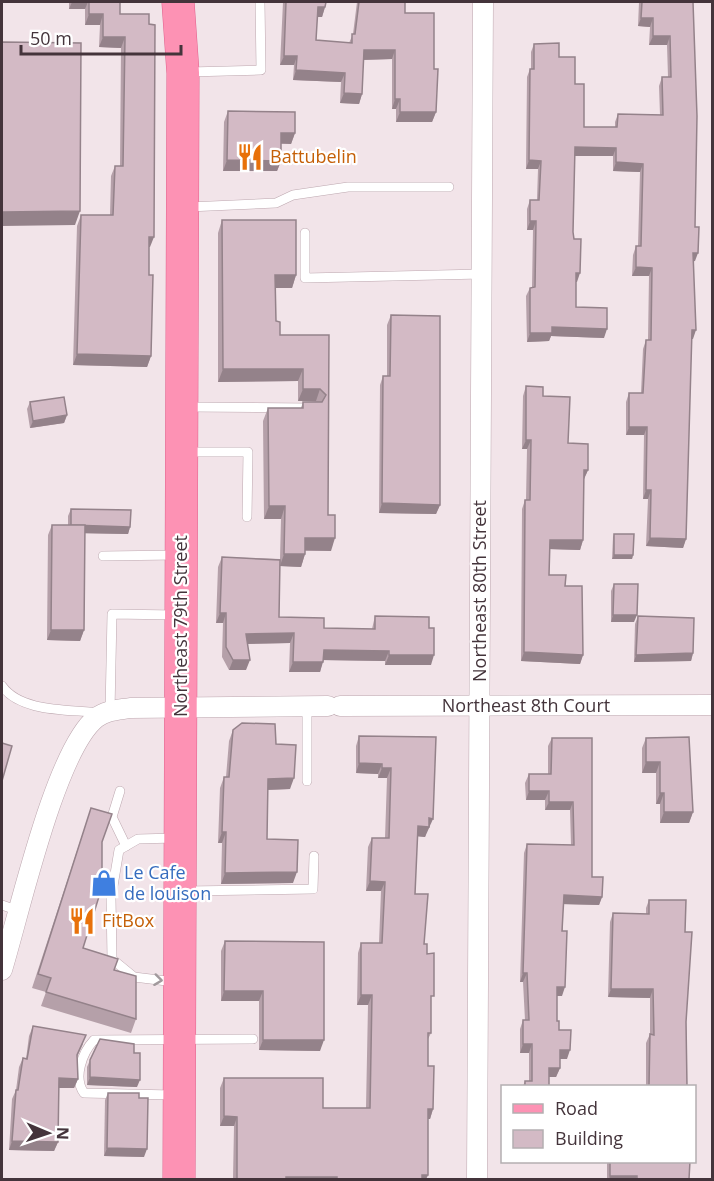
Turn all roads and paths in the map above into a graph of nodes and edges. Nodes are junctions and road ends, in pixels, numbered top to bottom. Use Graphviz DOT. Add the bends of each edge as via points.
graph roads {
  1 [pos="178,2"];
  2 [pos="200,2"];
  3 [pos="260,2"];
  4 [pos="483,2"];
  5 [pos="183,73"];
  6 [pos="449,187"];
  7 [pos="183,207"];
  8 [pos="305,233"];
  9 [pos="482,274"];
  10 [pos="182,407"];
  11 [pos="315,408"];
  12 [pos="182,453"];
  13 [pos="248,517"];
  14 [pos="181,555"];
  15 [pos="103,556"];
  16 [pos="181,615"];
  17 [pos="2,686"];
  18 [pos="712,705"];
  19 [pos="307,706"];
  20 [pos="479,707"];
  21 [pos="180,708"];
  22 [pos="107,712"];
  23 [pos="307,781"];
  24 [pos="120,791"];
  25 [pos="180,838"];
  26 [pos="126,846"];
  27 [pos="314,856"];
  28 [pos="180,891"];
  29 [pos="10,908"];
  30 [pos="2,969"];
  31 [pos="180,982"];
  32 [pos="253,1039"];
  33 [pos="179,1040"];
  34 [pos="179,1095"];
  35 [pos="179,1179"];
  36 [pos="477,1179"];
  1 -- 5 [label="main road, Northeast 79th Street"];
  2 -- 5 [label="main road, Northeast 79th Street"];
  3 -- 5 [label="lane" via="261,70"];
  4 -- 9 [label="street, Northeast 80th Street"];
  5 -- 7 [label="main road, Northeast 79th Street"];
  6 -- 7 [label="lane" via="348,186 293,195 276,203"];
  7 -- 10 [label="main road, Northeast 79th Street"];
  8 -- 9 [label="lane" via="305,278"];
  9 -- 20 [label="street, Northeast 80th Street"];
  10 -- 11 [label="lane"];
  10 -- 12 [label="main road, Northeast 79th Street"];
  12 -- 13 [label="lane" via="248,452"];
  12 -- 14 [label="main road, Northeast 79th Street"];
  14 -- 15 [label="lane"];
  14 -- 16 [label="main road, Northeast 79th Street"];
  16 -- 21 [label="main road, Northeast 79th Street"];
  16 -- 22 [label="lane" via="112,614"];
  17 -- 22 [label="lane" via="7,693 33,706"];
  18 -- 20 [label="street, Northeast 8th Court"];
  19 -- 20 [label="street, Northeast 8th Court"];
  19 -- 21 [label="street, Northeast 8th Court"];
  19 -- 23 [label="lane"];
  20 -- 36 [label="street, Northeast 80th Street"];
  21 -- 22 [label="street, Northeast 8th Court"];
  21 -- 25 [label="main road, Northeast 79th Street"];
  22 -- 29 [label="street" via="88,726 65,766"];
  24 -- 26 [label="lane" via="112,817"];
  25 -- 26 [label="lane" via="138,839"];
  25 -- 28 [label="main road, Northeast 79th Street"];
  26 -- 31 [label="lane, one-way" via="119,850 111,898 112,959 134,977"];
  27 -- 28 [label="lane" via="314,889"];
  28 -- 31 [label="main road, Northeast 79th Street"];
  29 -- 30 [label="street"];
  31 -- 33 [label="main road, Northeast 79th Street"];
  32 -- 33 [label="lane"];
  33 -- 34 [label="main road, Northeast 79th Street"];
  33 -- 34 [label="lane" via="94,1040 85,1049 79,1075 84,1093"];
  34 -- 35 [label="main road, Northeast 79th Street"];
}
